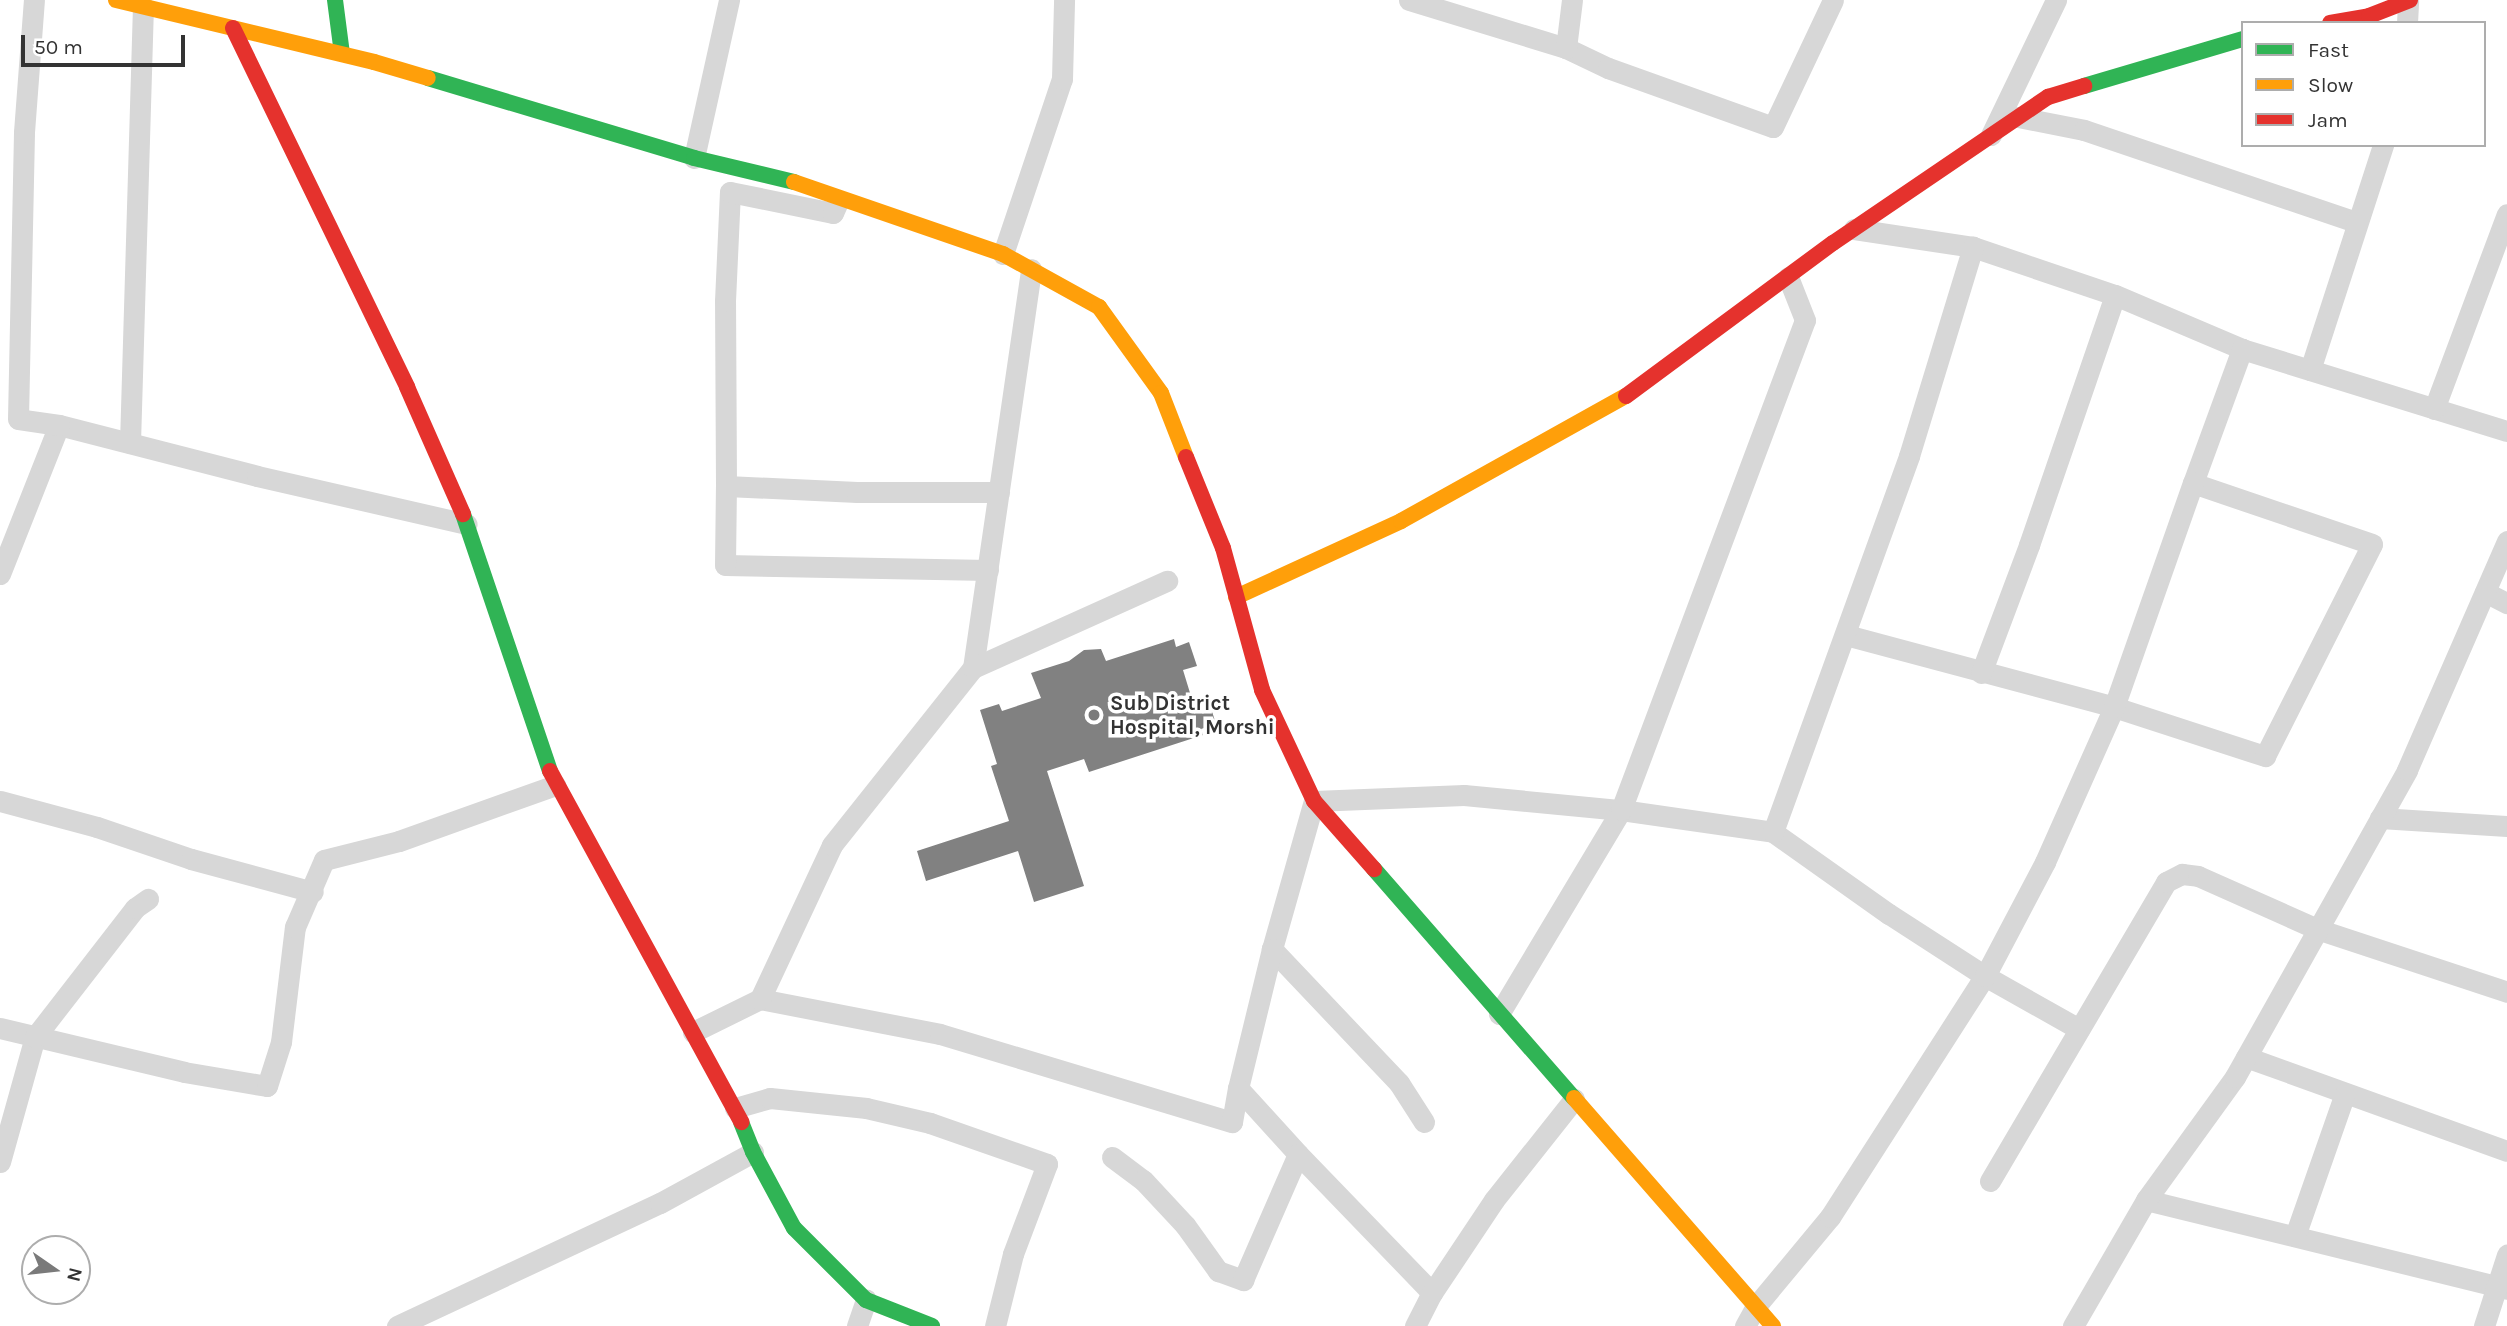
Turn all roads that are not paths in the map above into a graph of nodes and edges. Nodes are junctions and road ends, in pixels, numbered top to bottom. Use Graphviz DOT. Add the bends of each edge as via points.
graph roads {
  1 [pos="34,0"];
  2 [pos="116,0"];
  3 [pos="335,0"];
  4 [pos="729,0"];
  5 [pos="1064,0"];
  6 [pos="1409,0"];
  7 [pos="1572,0"];
  8 [pos="1833,0"];
  9 [pos="2056,0"];
  10 [pos="2409,1"];
  11 [pos="143,6"];
  12 [pos="2341,21"];
  13 [pos="2407,21"];
  14 [pos="233,28"];
  15 [pos="2241,40"];
  16 [pos="1566,48"];
  17 [pos="342,54"];
  18 [pos="2018,117"];
  19 [pos="1990,136"];
  20 [pos="2382,147"];
  21 [pos="694,158"];
  22 [pos="840,198"];
  23 [pos="2507,214"];
  24 [pos="2356,222"];
  25 [pos="1854,229"];
  26 [pos="1973,247"];
  27 [pos="1003,254"];
  28 [pos="1031,269"];
  29 [pos="1787,277"];
  30 [pos="2115,295"];
  31 [pos="2242,349"];
  32 [pos="2310,370"];
  33 [pos="2434,409"];
  34 [pos="9,418"];
  35 [pos="59,425"];
  36 [pos="2507,431"];
  37 [pos="130,443"];
  38 [pos="2193,484"];
  39 [pos="726,486"];
  40 [pos="999,492"];
  41 [pos="467,524"];
  42 [pos="2507,541"];
  43 [pos="988,570"];
  44 [pos="0,574"];
  45 [pos="1167,581"];
  46 [pos="2485,593"];
  47 [pos="1236,597"];
  48 [pos="2507,603"];
  49 [pos="1846,635"];
  50 [pos="973,668"];
  51 [pos="1981,673"];
  52 [pos="2114,707"];
  53 [pos="555,785"];
  54 [pos="0,801"];
  55 [pos="1314,801"];
  56 [pos="1621,810"];
  57 [pos="2380,818"];
  58 [pos="2507,826"];
  59 [pos="1773,832"];
  60 [pos="313,892"];
  61 [pos="148,899"];
  62 [pos="2317,929"];
  63 [pos="1272,948"];
  64 [pos="1985,976"];
  65 [pos="2507,992"];
  66 [pos="760,999"];
  67 [pos="1499,1014"];
  68 [pos="0,1028"];
  69 [pos="2079,1030"];
  70 [pos="693,1032"];
  71 [pos="36,1037"];
  72 [pos="2246,1057"];
  73 [pos="1238,1088"];
  74 [pos="2344,1093"];
  75 [pos="1574,1099"];
  76 [pos="735,1108"];
  77 [pos="1424,1122"];
  78 [pos="2507,1151"];
  79 [pos="753,1152"];
  80 [pos="1297,1154"];
  81 [pos="1112,1157"];
  82 [pos="0,1162"];
  83 [pos="1990,1181"];
  84 [pos="2146,1200"];
  85 [pos="2295,1236"];
  86 [pos="2507,1255"];
  87 [pos="2502,1288"];
  88 [pos="1432,1293"];
  89 [pos="866,1300"];
  90 [pos="1756,1306"];
  91 [pos="397,1326"];
  92 [pos="857,1326"];
  93 [pos="932,1326"];
  94 [pos="995,1326"];
  95 [pos="1415,1326"];
  96 [pos="1745,1326"];
  97 [pos="1773,1326"];
  98 [pos="2073,1326"];
  99 [pos="2484,1326"];
  1 -- 34 [label="street"];
  2 -- 11 [label="main road"];
  3 -- 17 [label="main road"];
  4 -- 21 [label="street"];
  5 -- 27 [label="street" via="1062,79"];
  6 -- 16 [label="street"];
  7 -- 16 [label="street"];
  8 -- 16 [label="street" via="1773,127 1608,68"];
  9 -- 19 [label="street"];
  10 -- 12 [label="main road"];
  10 -- 13 [label="street"];
  11 -- 14 [label="main road"];
  11 -- 37 [label="street"];
  14 -- 17 [label="main road"];
  14 -- 41 [label="main road" via="407,387"];
  15 -- 18 [label="main road" via="2048,97"];
  17 -- 21 [label="main road"];
  18 -- 19 [label="main road"];
  18 -- 24 [label="street" via="2084,130"];
  19 -- 25 [label="main road"];
  20 -- 24 [label="street"];
  21 -- 22 [label="main road"];
  22 -- 27 [label="main road"];
  22 -- 39 [label="street" via="833,213 730,192 725,301"];
  23 -- 33 [label="street"];
  24 -- 32 [label="street"];
  25 -- 26 [label="street"];
  25 -- 29 [label="main road"];
  26 -- 30 [label="street"];
  26 -- 49 [label="street" via="1909,456"];
  27 -- 28 [label="main road"];
  28 -- 40 [label="street"];
  28 -- 47 [label="main road" via="1099,307 1161,394 1223,548"];
  29 -- 47 [label="main road" via="1629,395 1401,521"];
  29 -- 56 [label="street" via="1805,320"];
  30 -- 31 [label="street"];
  30 -- 51 [label="street"];
  31 -- 32 [label="street"];
  31 -- 38 [label="street"];
  32 -- 33 [label="street"];
  33 -- 36 [label="street"];
  34 -- 35 [label="street"];
  35 -- 37 [label="street"];
  35 -- 44 [label="street"];
  37 -- 41 [label="street"];
  38 -- 52 [label="street"];
  38 -- 52 [label="street" via="2372,544 2265,756"];
  39 -- 40 [label="street"];
  39 -- 43 [label="street" via="725,565"];
  40 -- 43 [label="street"];
  41 -- 53 [label="main road"];
  42 -- 46 [label="street"];
  43 -- 50 [label="street"];
  45 -- 50 [label="street"];
  46 -- 48 [label="street"];
  46 -- 57 [label="street" via="2407,770"];
  47 -- 55 [label="main road" via="1262,690"];
  49 -- 51 [label="street"];
  49 -- 59 [label="street"];
  50 -- 66 [label="street" via="832,845"];
  51 -- 52 [label="street"];
  52 -- 64 [label="street" via="2045,862"];
  53 -- 60 [label="street" via="398,841 324,860"];
  53 -- 70 [label="main road"];
  54 -- 60 [label="street"];
  55 -- 56 [label="street" via="1464,795"];
  55 -- 63 [label="street"];
  55 -- 67 [label="main road"];
  56 -- 59 [label="street"];
  56 -- 67 [label="street"];
  57 -- 58 [label="street"];
  57 -- 62 [label="street"];
  59 -- 64 [label="street"];
  60 -- 71 [label="street" via="295,927 281,1042 267,1086 184,1072"];
  61 -- 71 [label="street" via="135,908"];
  62 -- 65 [label="street"];
  62 -- 69 [label="street" via="2198,876 2182,874 2166,882"];
  62 -- 72 [label="street"];
  63 -- 73 [label="street"];
  63 -- 77 [label="street" via="1399,1083"];
  64 -- 69 [label="street"];
  64 -- 90 [label="street" via="1830,1217"];
  66 -- 70 [label="street"];
  66 -- 73 [label="street" via="940,1034 1232,1122"];
  67 -- 75 [label="main road"];
  68 -- 71 [label="street"];
  69 -- 83 [label="street"];
  70 -- 76 [label="main road"];
  71 -- 82 [label="street"];
  72 -- 74 [label="street"];
  72 -- 84 [label="street"];
  73 -- 80 [label="street"];
  74 -- 78 [label="street"];
  74 -- 85 [label="street"];
  75 -- 88 [label="street" via="1494,1200"];
  75 -- 90 [label="main road"];
  76 -- 79 [label="main road"];
  76 -- 94 [label="street" via="770,1098 866,1108 930,1123 1047,1164 1013,1254"];
  79 -- 89 [label="main road" via="794,1228"];
  79 -- 91 [label="street" via="660,1203"];
  80 -- 81 [label="street" via="1243,1280 1218,1270 1185,1225"];
  80 -- 88 [label="street"];
  84 -- 85 [label="street"];
  84 -- 98 [label="street"];
  85 -- 87 [label="street"];
  86 -- 87 [label="street"];
  87 -- 99 [label="street"];
  88 -- 95 [label="street"];
  89 -- 92 [label="street"];
  89 -- 93 [label="main road"];
  90 -- 96 [label="street"];
  90 -- 97 [label="main road"];
}
